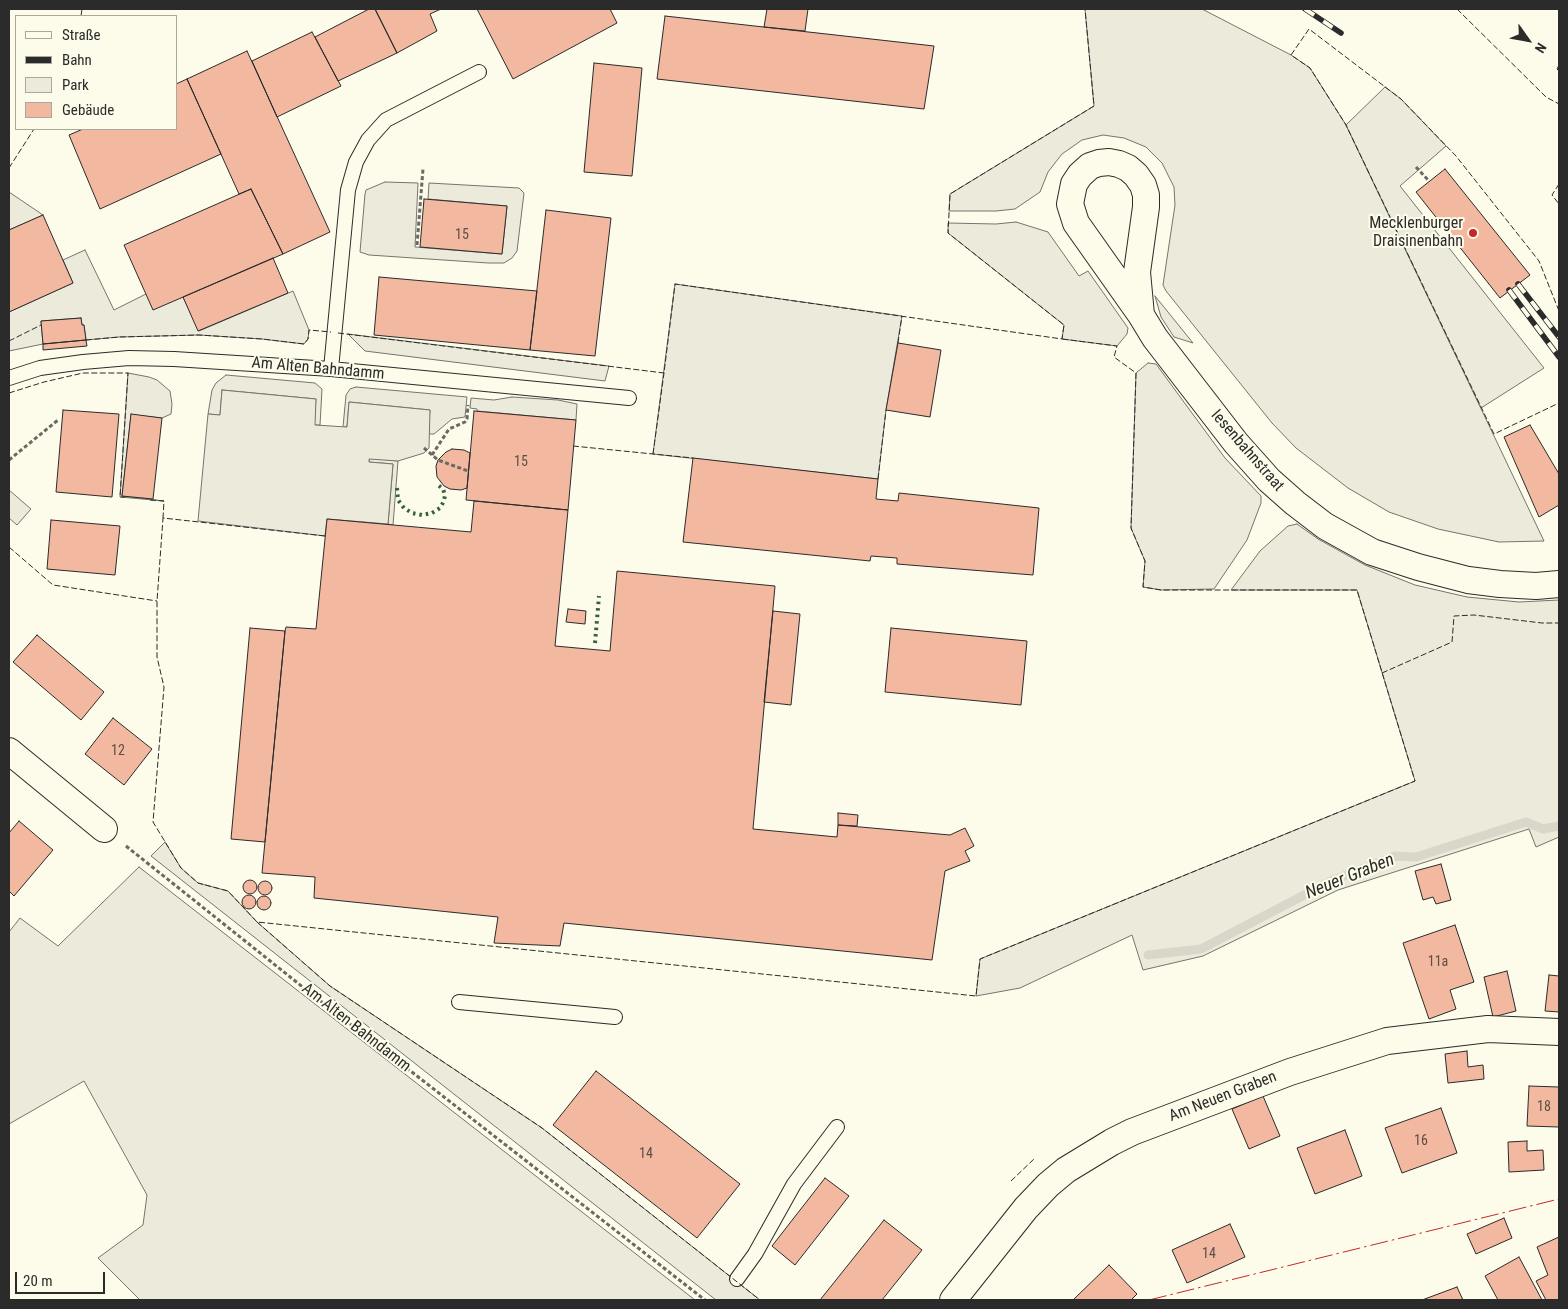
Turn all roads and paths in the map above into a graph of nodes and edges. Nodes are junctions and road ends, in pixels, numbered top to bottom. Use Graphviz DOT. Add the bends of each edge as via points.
graph roads {
  1 [pos="479,72"];
  2 [pos="1416,167"];
  3 [pos="423,169"];
  4 [pos="1429,182"];
  5 [pos="417,246"];
  6 [pos="1141,315"];
  7 [pos="330,369"];
  8 [pos="9,378"];
  9 [pos="470,382"];
  10 [pos="629,398"];
  11 [pos="58,420"];
  12 [pos="424,448"];
  13 [pos="432,455"];
  14 [pos="9,460"];
  15 [pos="468,472"];
  16 [pos="1559,584"];
  17 [pos="9,751"];
  18 [pos="104,829"];
  19 [pos="459,1002"];
  20 [pos="615,1017"];
  21 [pos="1559,1032"];
  22 [pos="838,1127"];
  23 [pos="738,1278"];
  24 [pos="705,1300"];
  25 [pos="953,1300"];
  1 -- 7 [label="lane" via="386,120 368,140 356,162 348,190"];
  2 -- 4 [label="path"];
  3 -- 5 [label="path"];
  6 -- 6 [label="street, Iesenbahnstraat" via="1137,272 1146,195 1143,185 1128,168 1109,162 1099,163 1090,166 1074,184 1070,204 1072,214"];
  6 -- 16 [label="street, Iesenbahnstraat" via="1154,338 1236,442 1269,480 1324,526 1372,552 1468,580 1536,586"];
  7 -- 8 [label="lane, Am Alten Bahndamm" via="129,358 40,368"];
  7 -- 9 [label="lane, Am Alten Bahndamm"];
  9 -- 10 [label="lane, Am Alten Bahndamm"];
  9 -- 13 [label="path" via="467,419 449,429"];
  11 -- 14 [label="path"];
  12 -- 13 [label="path"];
  13 -- 15 [label="path"];
  17 -- 18 [label="street"];
  18 -- 24 [label="path, Am Alten Bahndamm"];
  19 -- 20 [label="lane"];
  21 -- 25 [label="street, Am Neuen Graben" via="1488,1029 1387,1041 1290,1072 1132,1132 1066,1170 1048,1185"];
  22 -- 23 [label="lane" via="794,1184 756,1254"];
}
